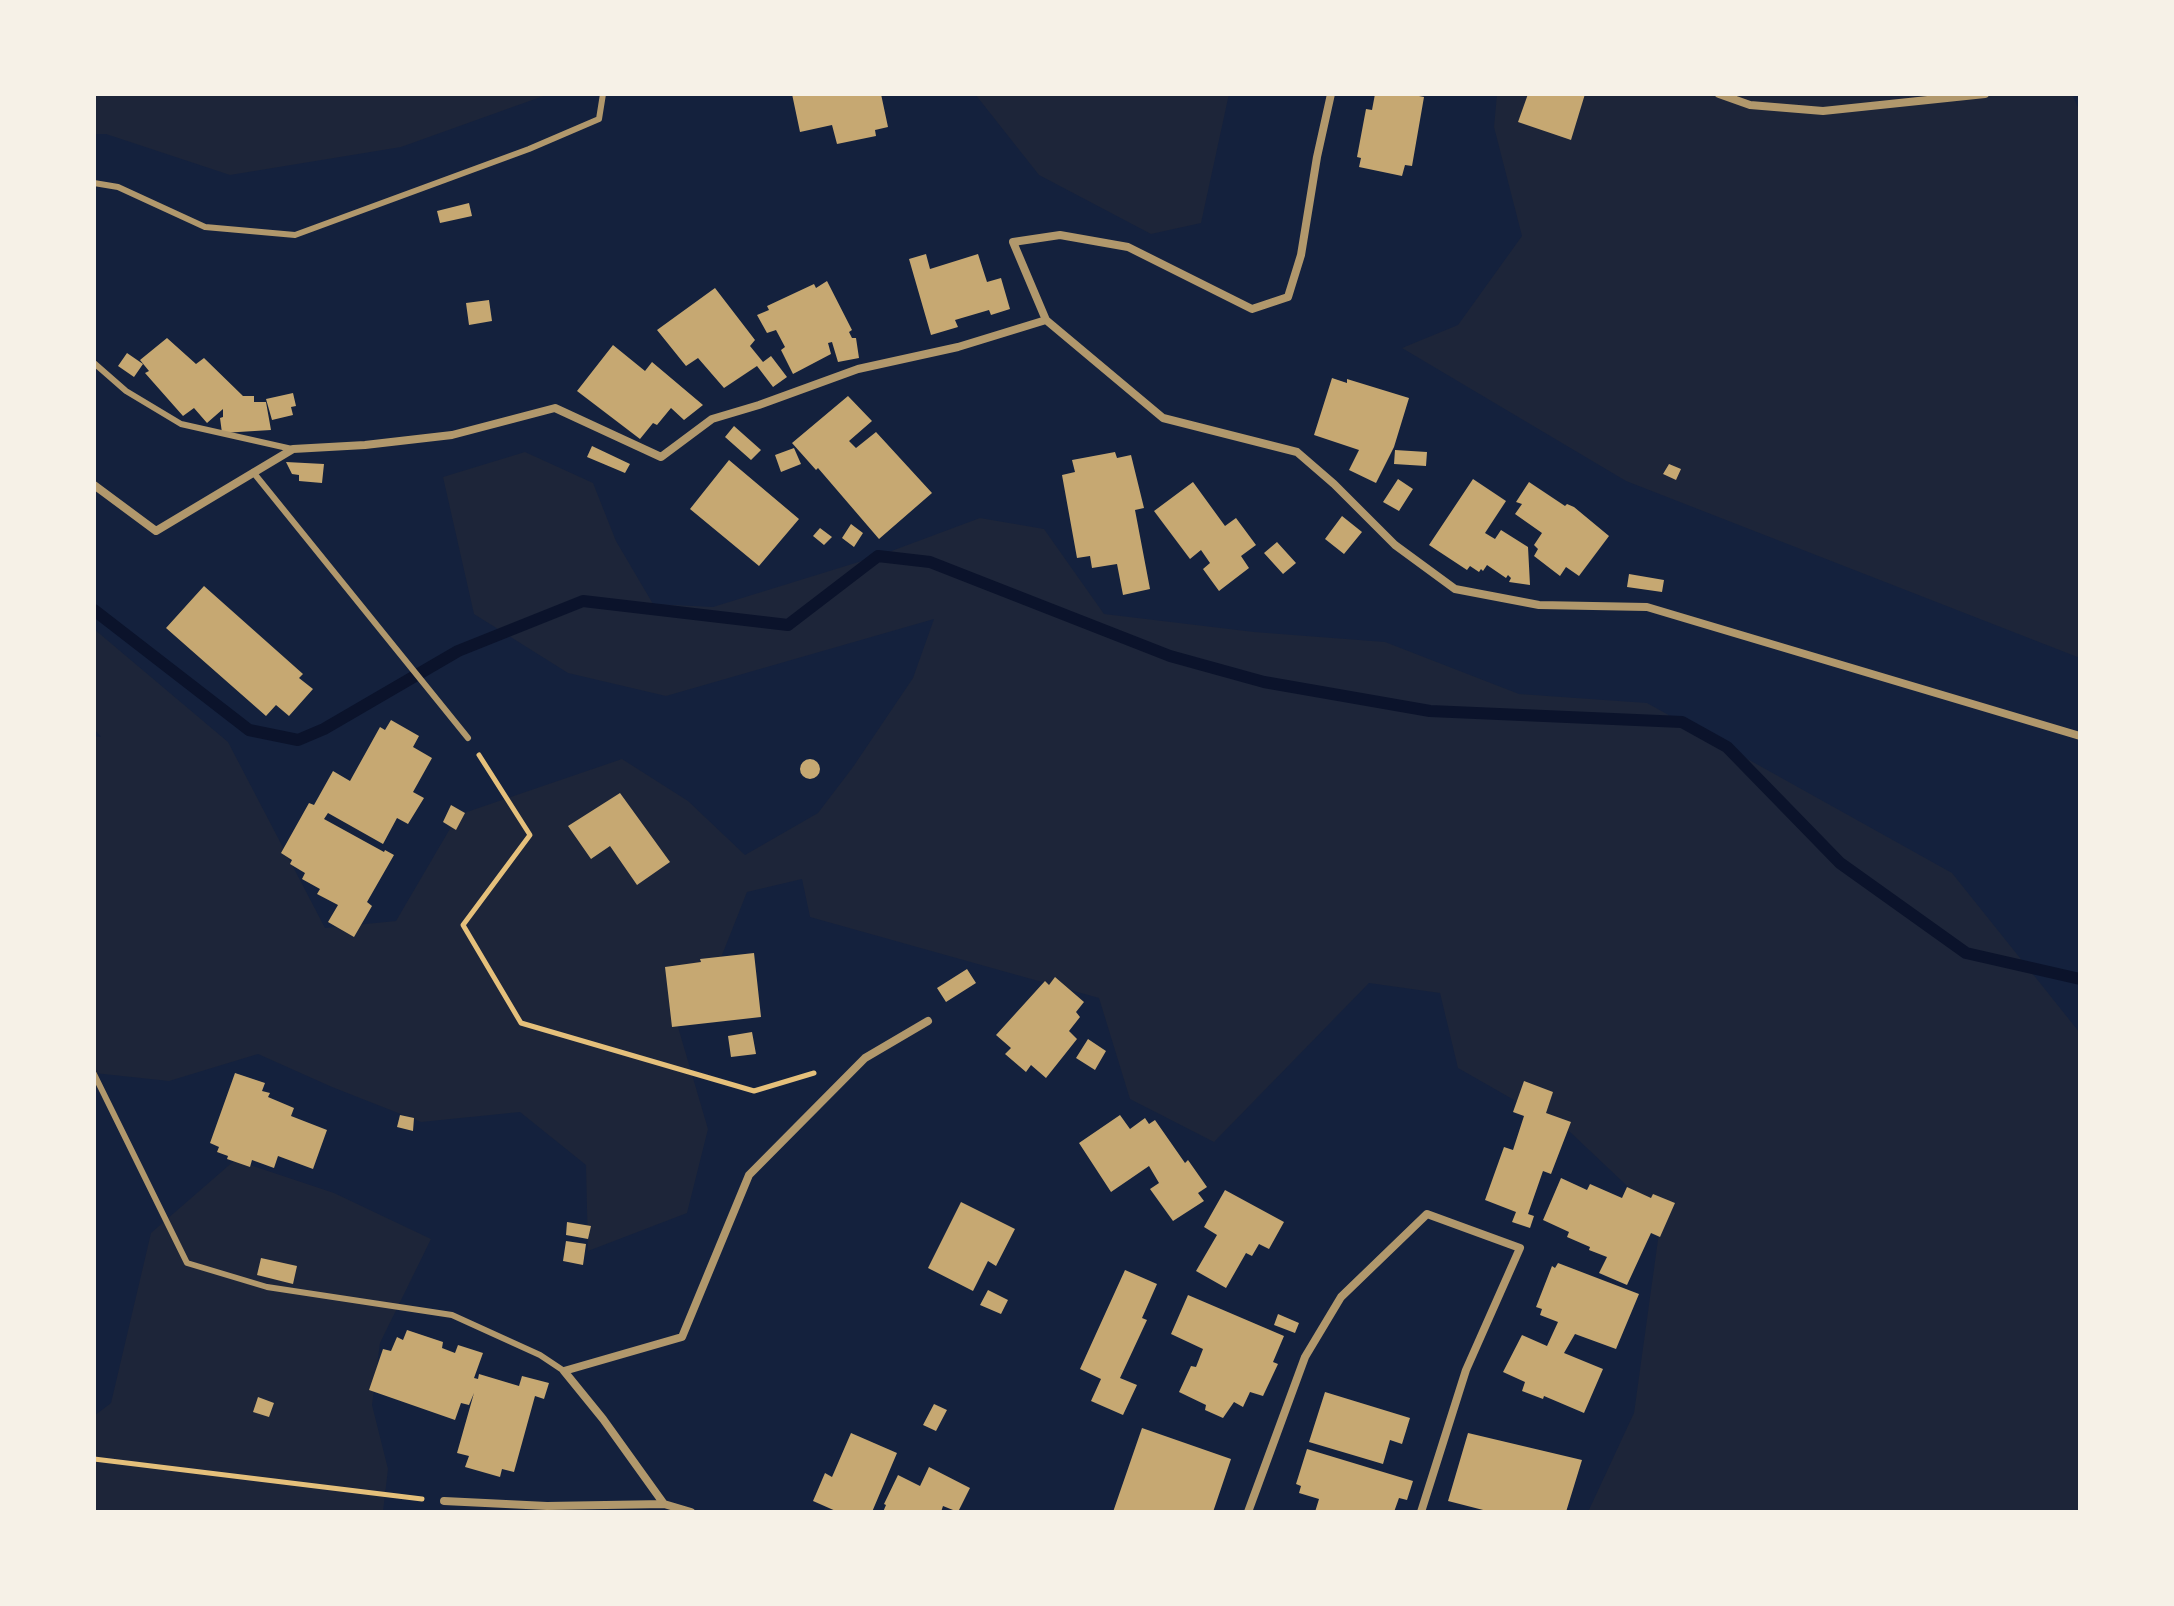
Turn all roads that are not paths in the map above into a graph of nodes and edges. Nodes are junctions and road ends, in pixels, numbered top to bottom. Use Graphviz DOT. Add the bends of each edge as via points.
graph roads {
  1 [pos="603,94"];
  2 [pos="1331,94"];
  3 [pos="1719,94"];
  4 [pos="1985,94"];
  5 [pos="94,183"];
  6 [pos="1046,320"];
  7 [pos="94,363"];
  8 [pos="293,449"];
  9 [pos="253,472"];
  10 [pos="94,485"];
  11 [pos="2080,736"];
  12 [pos="468,738"];
  13 [pos="928,1021"];
  14 [pos="94,1074"];
  15 [pos="564,1371"];
  16 [pos="444,1501"];
  17 [pos="664,1504"];
  18 [pos="691,1512"];
  19 [pos="1248,1512"];
  20 [pos="1421,1512"];
  1 -- 5 [label="lane" via="599,119 295,235 205,227 118,187"];
  2 -- 6 [label="street" via="1301,255 1288,297 1252,309 1128,247 1060,235 1013,242"];
  3 -- 4 [label="street" via="1750,105 1823,111"];
  6 -- 8 [label="street" via="858,369 712,419 661,457 555,408 452,435"];
  6 -- 11 [label="street" via="1163,418 1297,452 1395,545 1455,589 1539,605 1647,607"];
  7 -- 8 [label="lane" via="126,391 181,424"];
  8 -- 9 [label="street"];
  9 -- 10 [label="street" via="156,531"];
  9 -- 12 [label="lane"];
  13 -- 15 [label="street" via="865,1058 749,1175 682,1337"];
  14 -- 15 [label="lane" via="187,1263 267,1287 452,1315"];
  15 -- 17 [label="street"];
  16 -- 17 [label="street"];
  17 -- 18 [label="street"];
  19 -- 20 [label="street" via="1305,1357 1341,1297 1427,1214 1520,1248 1466,1370"];
}
